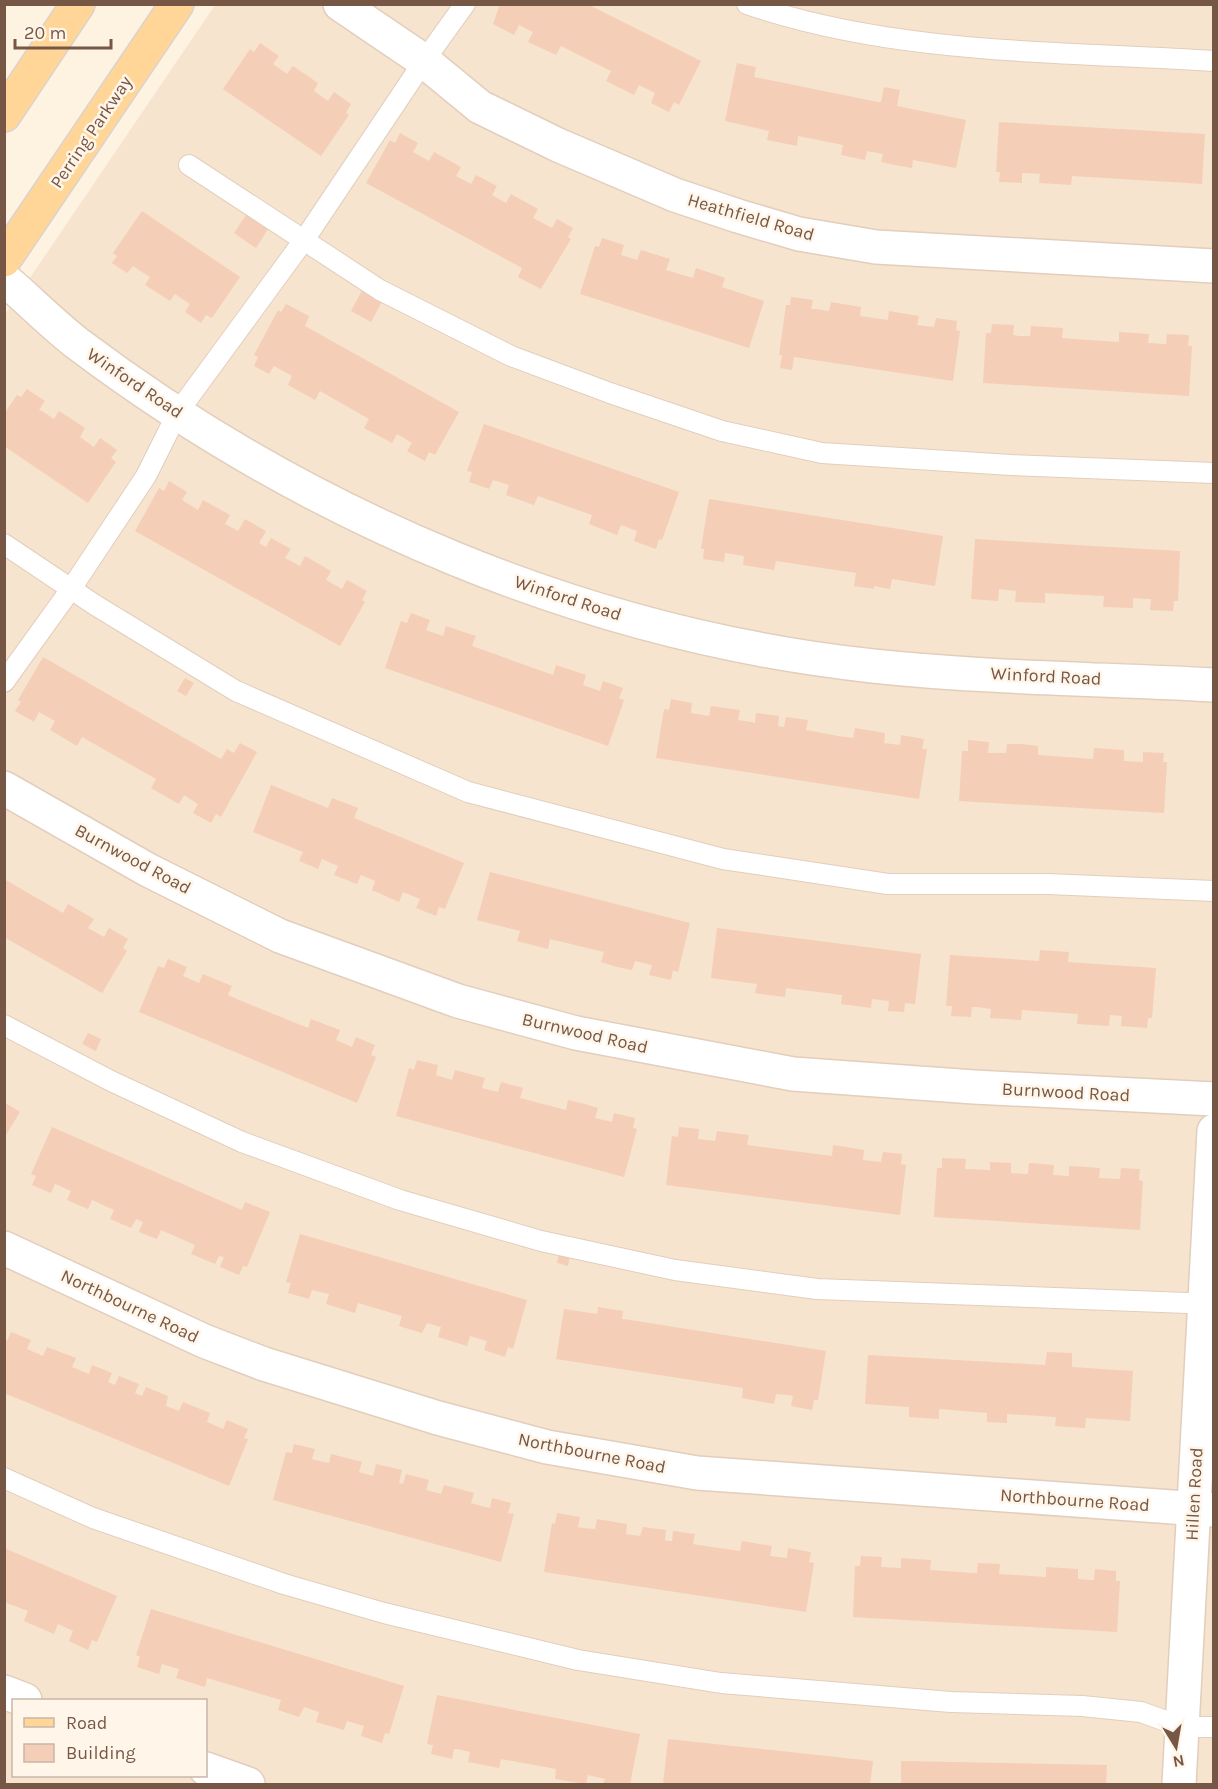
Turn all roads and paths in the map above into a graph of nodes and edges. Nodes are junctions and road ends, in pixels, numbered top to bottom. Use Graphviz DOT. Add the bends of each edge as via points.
graph roads {
  1 [pos="78,4"];
  2 [pos="177,4"];
  3 [pos="340,4"];
  4 [pos="465,4"];
  5 [pos="747,4"];
  6 [pos="424,61"];
  7 [pos="1214,61"];
  8 [pos="4,115"];
  9 [pos="189,165"];
  10 [pos="304,240"];
  11 [pos="4,260"];
  12 [pos="1214,266"];
  13 [pos="4,279"];
  14 [pos="178,412"];
  15 [pos="1214,472"];
  16 [pos="4,544"];
  17 [pos="71,589"];
  18 [pos="4,682"];
  19 [pos="1214,685"];
  20 [pos="4,788"];
  21 [pos="1214,891"];
  22 [pos="4,1025"];
  23 [pos="1214,1099"];
  24 [pos="1214,1131"];
  25 [pos="4,1248"];
  26 [pos="1208,1304"];
  27 [pos="4,1478"];
  28 [pos="1204,1509"];
  29 [pos="4,1692"];
  30 [pos="20,1699"];
  31 [pos="1198,1727"];
  32 [pos="207,1769"];
  33 [pos="248,1785"];
  34 [pos="1179,1785"];
  1 -- 8 [label="main road"];
  2 -- 11 [label="main road, Perring Parkway"];
  3 -- 6 [label="street, Heathfield Road"];
  4 -- 6 [label="lane"];
  5 -- 7 [label="lane" via="845,31 915,43"];
  6 -- 10 [label="lane"];
  6 -- 12 [label="street, Heathfield Road" via="480,107 558,145 675,195 799,234 876,247"];
  9 -- 10 [label="lane"];
  10 -- 14 [label="lane"];
  10 -- 15 [label="lane" via="380,290 511,356 722,431 822,453"];
  13 -- 14 [label="street, Winford Road" via="77,343"];
  14 -- 17 [label="lane" via="146,476"];
  14 -- 19 [label="street, Winford Road" via="285,479 401,537 547,593 634,620 799,655 872,666"];
  16 -- 17 [label="lane"];
  17 -- 18 [label="lane"];
  17 -- 21 [label="lane" via="236,691 468,792 590,826 723,859 888,884 1048,884"];
  20 -- 23 [label="street, Burnwood Road" via="148,870 280,936 458,1001 576,1033 793,1074"];
  22 -- 26 [label="lane" via="111,1081 242,1142 400,1200 540,1241 675,1270 817,1289"];
  24 -- 26 [label="street, Hillen Road"];
  25 -- 28 [label="street, Northbourne Road" via="204,1341 264,1364 547,1447 697,1473"];
  26 -- 28 [label="street, Hillen Road"];
  27 -- 31 [label="lane" via="93,1518 284,1584 384,1613 578,1660 721,1683 951,1702 1141,1712"];
  28 -- 31 [label="street, Hillen Road"];
  29 -- 30 [label="street"];
  31 -- 34 [label="street, Hillen Road"];
  32 -- 33 [label="street"];
}
